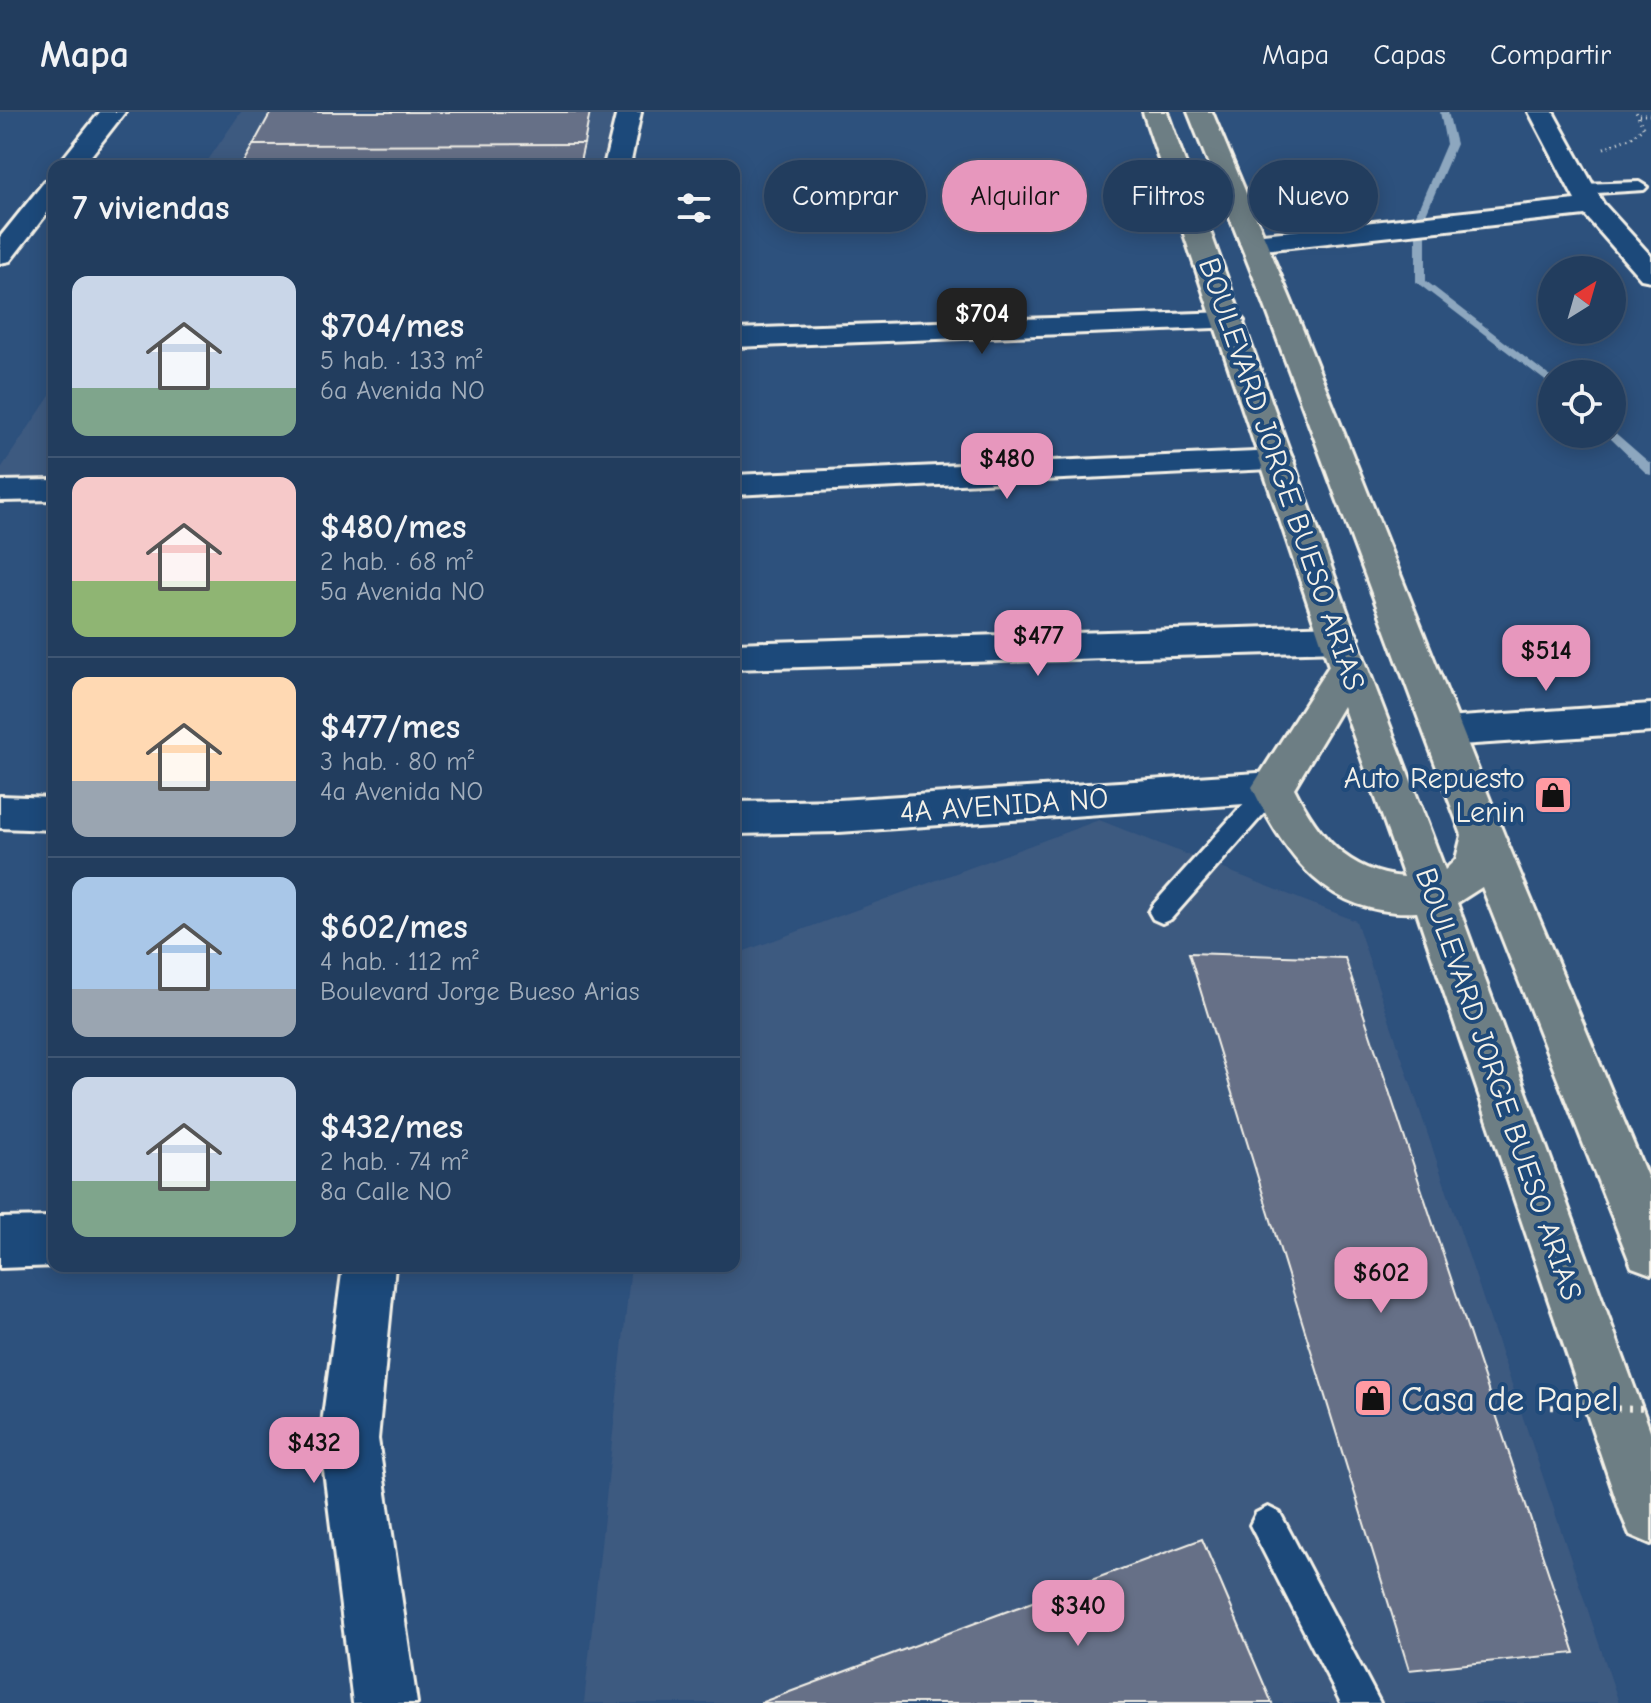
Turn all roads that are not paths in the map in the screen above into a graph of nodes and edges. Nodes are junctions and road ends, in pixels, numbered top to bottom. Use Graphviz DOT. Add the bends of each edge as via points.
graph roads {
  1 [pos="113,112"];
  2 [pos="629,112"];
  3 [pos="1155,112"];
  4 [pos="1200,112"];
  5 [pos="1541,112"];
  6 [pos="75,160"];
  7 [pos="618,160"];
  8 [pos="1639,187"];
  9 [pos="48,195"];
  10 [pos="1587,198"];
  11 [pos="1254,243"];
  12 [pos="0,255"];
  13 [pos="1651,273"];
  14 [pos="1229,321"];
  15 [pos="740,338"];
  16 [pos="1278,461"];
  17 [pos="740,485"];
  18 [pos="48,490"];
  19 [pos="0,491"];
  20 [pos="1344,652"];
  21 [pos="740,656"];
  22 [pos="1651,718"];
  23 [pos="1445,732"];
  24 [pos="1273,787"];
  25 [pos="0,812"];
  26 [pos="48,814"];
  27 [pos="740,818"];
  28 [pos="1483,835"];
  29 [pos="1432,893"];
  30 [pos="1162,912"];
  31 [pos="48,1242"];
  32 [pos="0,1243"];
  33 [pos="1651,1249"];
  34 [pos="368,1272"];
  35 [pos="1651,1514"];
  36 [pos="1268,1525"];
  37 [pos="385,1703"];
  38 [pos="1361,1703"];
  1 -- 6 [label="street"];
  2 -- 7 [label="street"];
  3 -- 14 [label="main road, BOULEVARD JORGE BUESO ARIAS"];
  4 -- 11 [label="main road, BOULEVARD JORGE BUESO ARIAS"];
  5 -- 10 [label="street"];
  8 -- 10 [label="lane"];
  9 -- 12 [label="street"];
  10 -- 11 [label="street" via="1442,225"];
  10 -- 13 [label="street"];
  11 -- 23 [label="main road, BOULEVARD JORGE BUESO ARIAS"];
  14 -- 15 [label="street"];
  14 -- 16 [label="main road, BOULEVARD JORGE BUESO ARIAS"];
  16 -- 17 [label="street"];
  16 -- 20 [label="main road, BOULEVARD JORGE BUESO ARIAS"];
  18 -- 19 [label="street"];
  20 -- 21 [label="street"];
  20 -- 24 [label="main road"];
  20 -- 29 [label="main road, BOULEVARD JORGE BUESO ARIAS"];
  22 -- 23 [label="street"];
  23 -- 28 [label="main road, BOULEVARD JORGE BUESO ARIAS"];
  24 -- 27 [label="street, 4A AVENIDA NO"];
  24 -- 29 [label="main road" via="1311,849 1340,876 1387,895"];
  24 -- 30 [label="lane"];
  25 -- 26 [label="street"];
  28 -- 29 [label="main road" via="1474,868 1463,880"];
  28 -- 33 [label="main road, BOULEVARD JORGE BUESO ARIAS"];
  29 -- 35 [label="main road, BOULEVARD JORGE BUESO ARIAS"];
  31 -- 32 [label="street"];
  34 -- 37 [label="street" via="349,1439"];
  36 -- 38 [label="lane"];
}
